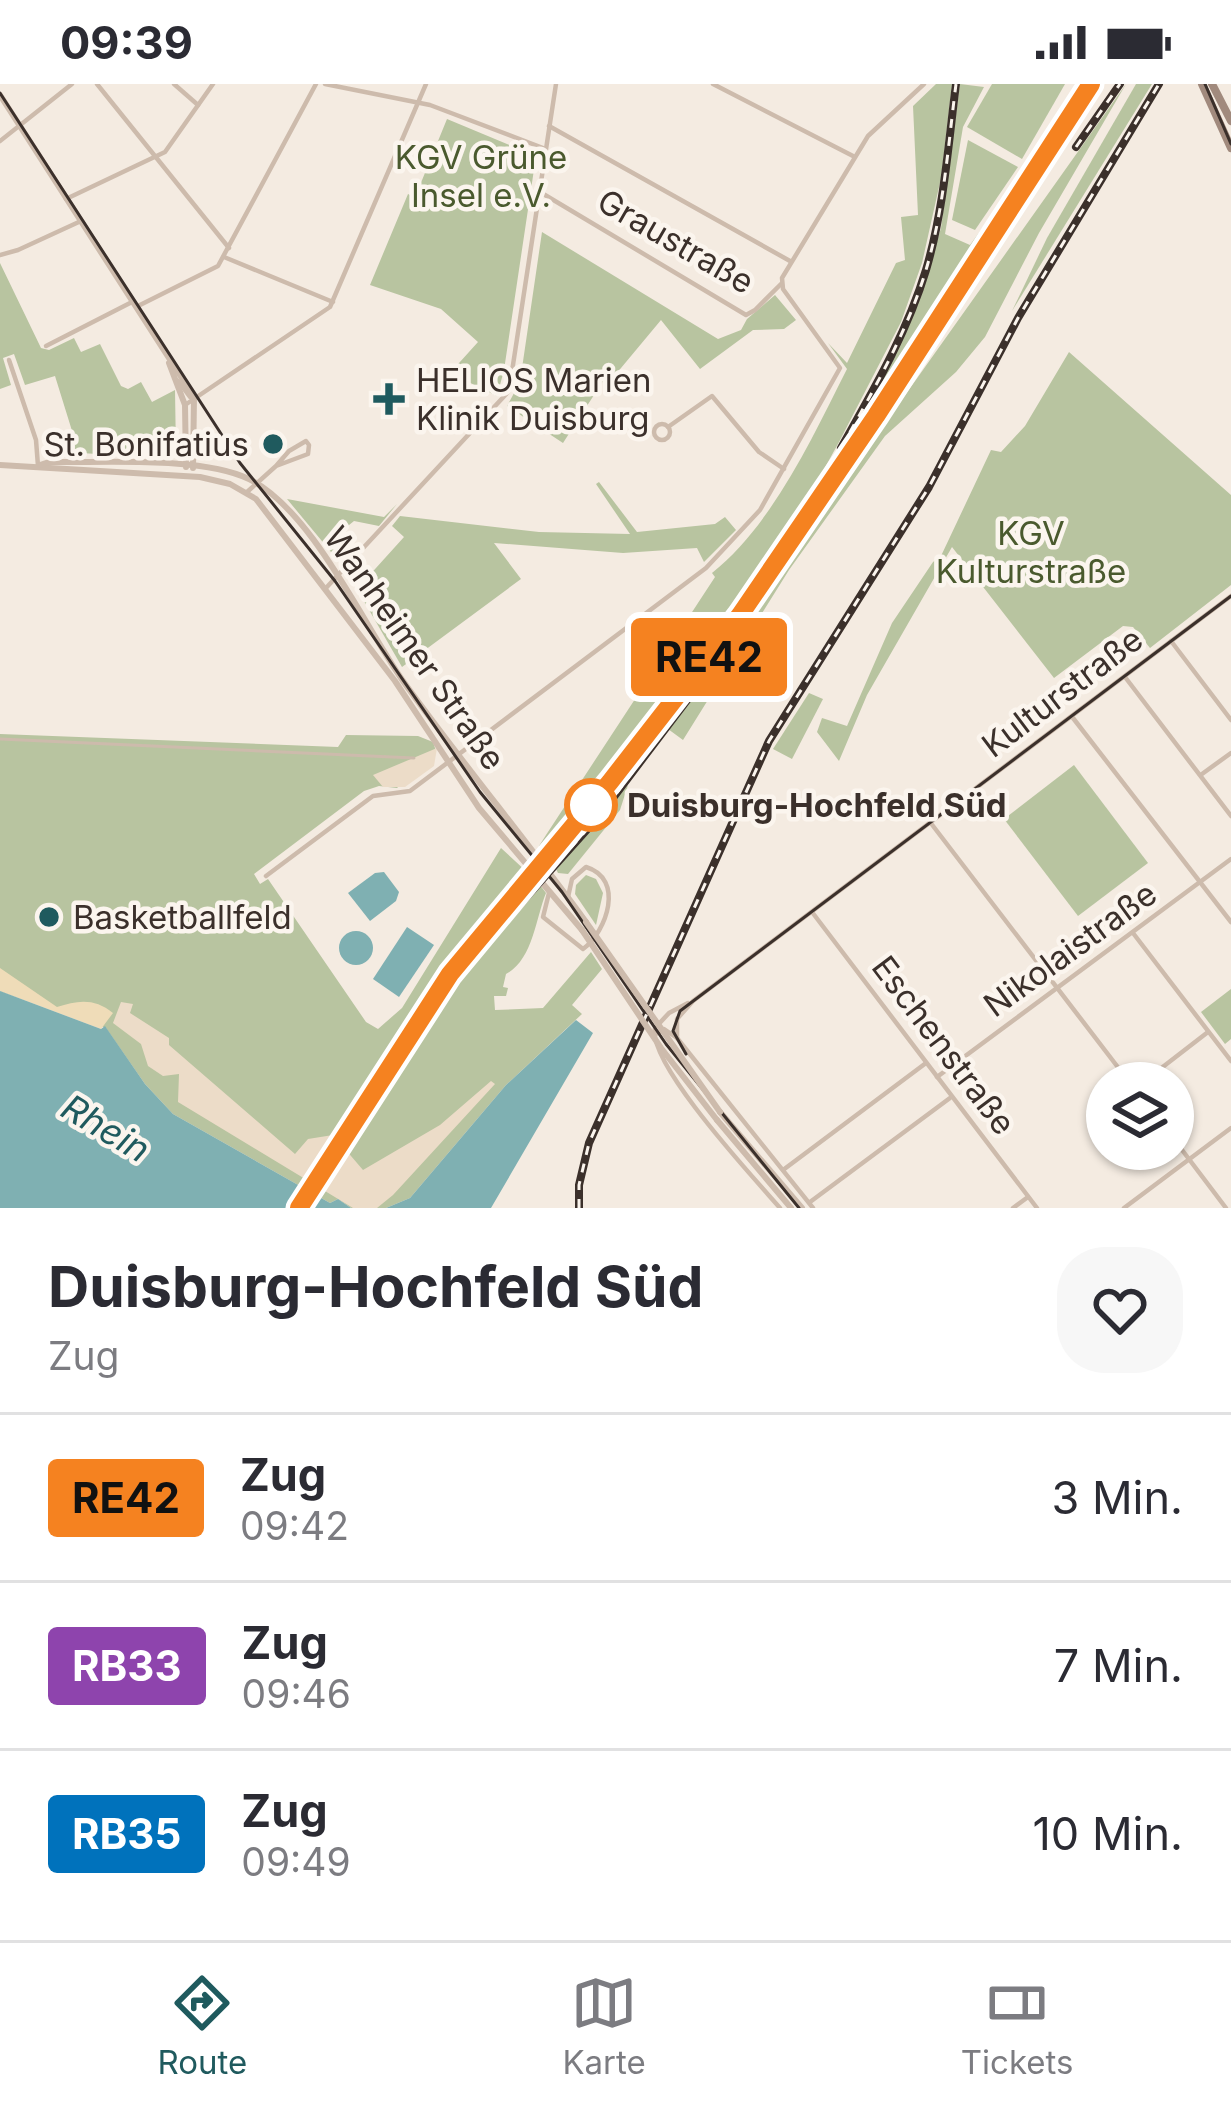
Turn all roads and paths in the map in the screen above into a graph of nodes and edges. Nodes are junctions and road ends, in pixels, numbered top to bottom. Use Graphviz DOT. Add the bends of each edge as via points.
graph roads {
  1 [pos="72,84"];
  2 [pos="97,84"];
  3 [pos="174,84"];
  4 [pos="213,84"];
  5 [pos="316,84"];
  6 [pos="325,84"];
  7 [pos="426,84"];
  8 [pos="556,84"];
  9 [pos="713,84"];
  10 [pos="924,84"];
  11 [pos="1202,84"];
  12 [pos="1212,84"];
  13 [pos="0,95"];
  14 [pos="419,102"];
  15 [pos="198,105"];
  16 [pos="1231,121"];
  17 [pos="549,126"];
  18 [pos="20,127"];
  19 [pos="0,140"];
  20 [pos="545,148"];
  21 [pos="1231,148"];
  22 [pos="854,157"];
  23 [pos="157,158"];
  24 [pos="540,192"];
  25 [pos="66,199"];
  26 [pos="81,220"];
  27 [pos="229,248"];
  28 [pos="0,254"];
  29 [pos="224,257"];
  30 [pos="790,262"];
  31 [pos="781,284"];
  32 [pos="333,302"];
  33 [pos="135,304"];
  34 [pos="46,346"];
  35 [pos="166,354"];
  36 [pos="9,360"];
  37 [pos="171,370"];
  38 [pos="194,397"];
  39 [pos="184,405"];
  40 [pos="668,427"];
  41 [pos="0,465"];
  42 [pos="38,466"];
  43 [pos="190,466"];
  44 [pos="276,466"];
  45 [pos="784,470"];
  46 [pos="188,476"];
  47 [pos="255,482"];
  48 [pos="247,492"];
  49 [pos="340,577"];
  50 [pos="326,588"];
  51 [pos="1231,596"];
  52 [pos="1171,641"];
  53 [pos="1124,676"];
  54 [pos="1071,717"];
  55 [pos="1231,720"];
  56 [pos="0,739"];
  57 [pos="1231,753"];
  58 [pos="459,756"];
  59 [pos="415,758"];
  60 [pos="448,762"];
  61 [pos="1200,776"];
  62 [pos="1231,816"];
  63 [pos="930,822"];
  64 [pos="1231,859"];
  65 [pos="266,876"];
  66 [pos="554,879"];
  67 [pos="572,879"];
  68 [pos="1200,882"];
  69 [pos="549,887"];
  70 [pos="565,899"];
  71 [pos="546,905"];
  72 [pos="812,912"];
  73 [pos="1231,922"];
  74 [pos="1133,933"];
  75 [pos="1057,988"];
  76 [pos="693,1001"];
  77 [pos="1208,1032"];
  78 [pos="653,1037"];
  79 [pos="677,1038"];
  80 [pos="1230,1057"];
  81 [pos="1114,1062"];
  82 [pos="1169,1062"];
  83 [pos="926,1063"];
  84 [pos="937,1077"];
  85 [pos="952,1096"];
  86 [pos="718,1116"];
  87 [pos="1231,1127"];
  88 [pos="1194,1156"];
  89 [pos="1194,1164"];
  90 [pos="783,1170"];
  91 [pos="1175,1170"];
  92 [pos="1028,1197"];
  93 [pos="812,1205"];
  94 [pos="780,1208"];
  95 [pos="791,1208"];
  96 [pos="802,1208"];
  97 [pos="1013,1208"];
  98 [pos="1037,1208"];
  99 [pos="1124,1208"];
  100 [pos="1226,1208"];
  1 -- 18 [label="street"];
  2 -- 23 [label="street"];
  3 -- 15 [label="street"];
  4 -- 15 [label="street"];
  5 -- 27 [label="street"];
  6 -- 14 [label="street"];
  7 -- 14 [label="street"];
  8 -- 17 [label="street"];
  9 -- 22 [label="street"];
  10 -- 22 [label="street"];
  11 -- 21 [label="main road"];
  12 -- 16 [label="main road"];
  13 -- 18 [label="street"];
  14 -- 20 [label="street"];
  14 -- 32 [label="street"];
  15 -- 23 [label="street"];
  17 -- 20 [label="street"];
  17 -- 30 [label="street"];
  18 -- 19 [label="street"];
  18 -- 25 [label="street"];
  20 -- 24 [label="street"];
  22 -- 30 [label="street"];
  23 -- 25 [label="street"];
  23 -- 27 [label="street"];
  24 -- 31 [label="street, Graustraße" via="746,315"];
  24 -- 49 [label="street" via="509,391"];
  25 -- 26 [label="street"];
  26 -- 28 [label="street"];
  26 -- 33 [label="street"];
  27 -- 29 [label="street"];
  29 -- 32 [label="street"];
  29 -- 33 [label="street" via="211,271"];
  30 -- 31 [label="street"];
  31 -- 45 [label="street" via="840,368"];
  32 -- 38 [label="street"];
  33 -- 34 [label="street"];
  33 -- 35 [label="street"];
  35 -- 37 [label="street"];
  35 -- 38 [label="street"];
  36 -- 42 [label="street"];
  37 -- 38 [label="street"];
  37 -- 39 [label="street"];
  38 -- 39 [label="street"];
  38 -- 43 [label="street"];
  39 -- 43 [label="street"];
  40 -- 45 [label="street" via="712,396"];
  41 -- 42 [label="street"];
  42 -- 43 [label="street"];
  42 -- 46 [label="street"];
  43 -- 46 [label="street"];
  43 -- 47 [label="street"];
  44 -- 44 [label="street" via="308,454 309,445 297,445"];
  44 -- 47 [label="street"];
  45 -- 58 [label="street" via="715,561"];
  46 -- 48 [label="street"];
  47 -- 48 [label="street"];
  47 -- 49 [label="street, Wanheimer Straße"];
  48 -- 50 [label="street, Wanheimer Straße"];
  49 -- 50 [label="street"];
  49 -- 58 [label="street, Wanheimer Straße"];
  50 -- 60 [label="street, Wanheimer Straße"];
  51 -- 52 [label="street, Kulturstraße"];
  52 -- 53 [label="street, Kulturstraße"];
  52 -- 55 [label="street"];
  53 -- 54 [label="street, Kulturstraße"];
  53 -- 61 [label="street"];
  54 -- 63 [label="street, Kulturstraße"];
  54 -- 68 [label="street"];
  56 -- 59 [label="street"];
  57 -- 61 [label="street"];
  58 -- 60 [label="street"];
  58 -- 66 [label="street, Wanheimer Straße"];
  60 -- 65 [label="street" via="410,791 373,796"];
  60 -- 69 [label="street, Wanheimer Straße"];
  61 -- 62 [label="street"];
  63 -- 72 [label="street, Kulturstraße"];
  63 -- 75 [label="street"];
  64 -- 68 [label="street, Nikolaistraße"];
  66 -- 67 [label="street"];
  66 -- 70 [label="street, Wanheimer Straße"];
  67 -- 70 [label="street"];
  67 -- 71 [label="street" via="592,868 609,892 607,914 587,946 575,946 547,922"];
  68 -- 73 [label="street"];
  68 -- 74 [label="street, Nikolaistraße"];
  69 -- 70 [label="street, Wanheimer Straße"];
  69 -- 71 [label="street"];
  70 -- 71 [label="street"];
  70 -- 86 [label="street, Wanheimer Straße, bridge" via="661,1048"];
  72 -- 76 [label="street, Kulturstraße"];
  72 -- 83 [label="street, Eschenstraße"];
  74 -- 75 [label="street, Nikolaistraße"];
  74 -- 77 [label="street"];
  75 -- 81 [label="street"];
  75 -- 84 [label="street, Nikolaistraße"];
  76 -- 78 [label="street" via="662,1019"];
  76 -- 79 [label="street" via="677,1019"];
  77 -- 80 [label="street"];
  77 -- 82 [label="street"];
  78 -- 79 [label="street" via="664,1029"];
  78 -- 94 [label="street" via="689,1098"];
  79 -- 90 [label="street"];
  83 -- 84 [label="street, Eschenstraße"];
  83 -- 90 [label="street"];
  84 -- 85 [label="street, Eschenstraße"];
  85 -- 92 [label="street, Eschenstraße"];
  85 -- 93 [label="street"];
  86 -- 95 [label="street, Wanheimer Straße"];
  86 -- 96 [label="street, Wanheimer Straße"];
  87 -- 88 [label="street"];
  89 -- 100 [label="street"];
  90 -- 93 [label="street"];
  91 -- 99 [label="street"];
  92 -- 97 [label="street"];
  92 -- 98 [label="street, Eschenstraße"];
}
